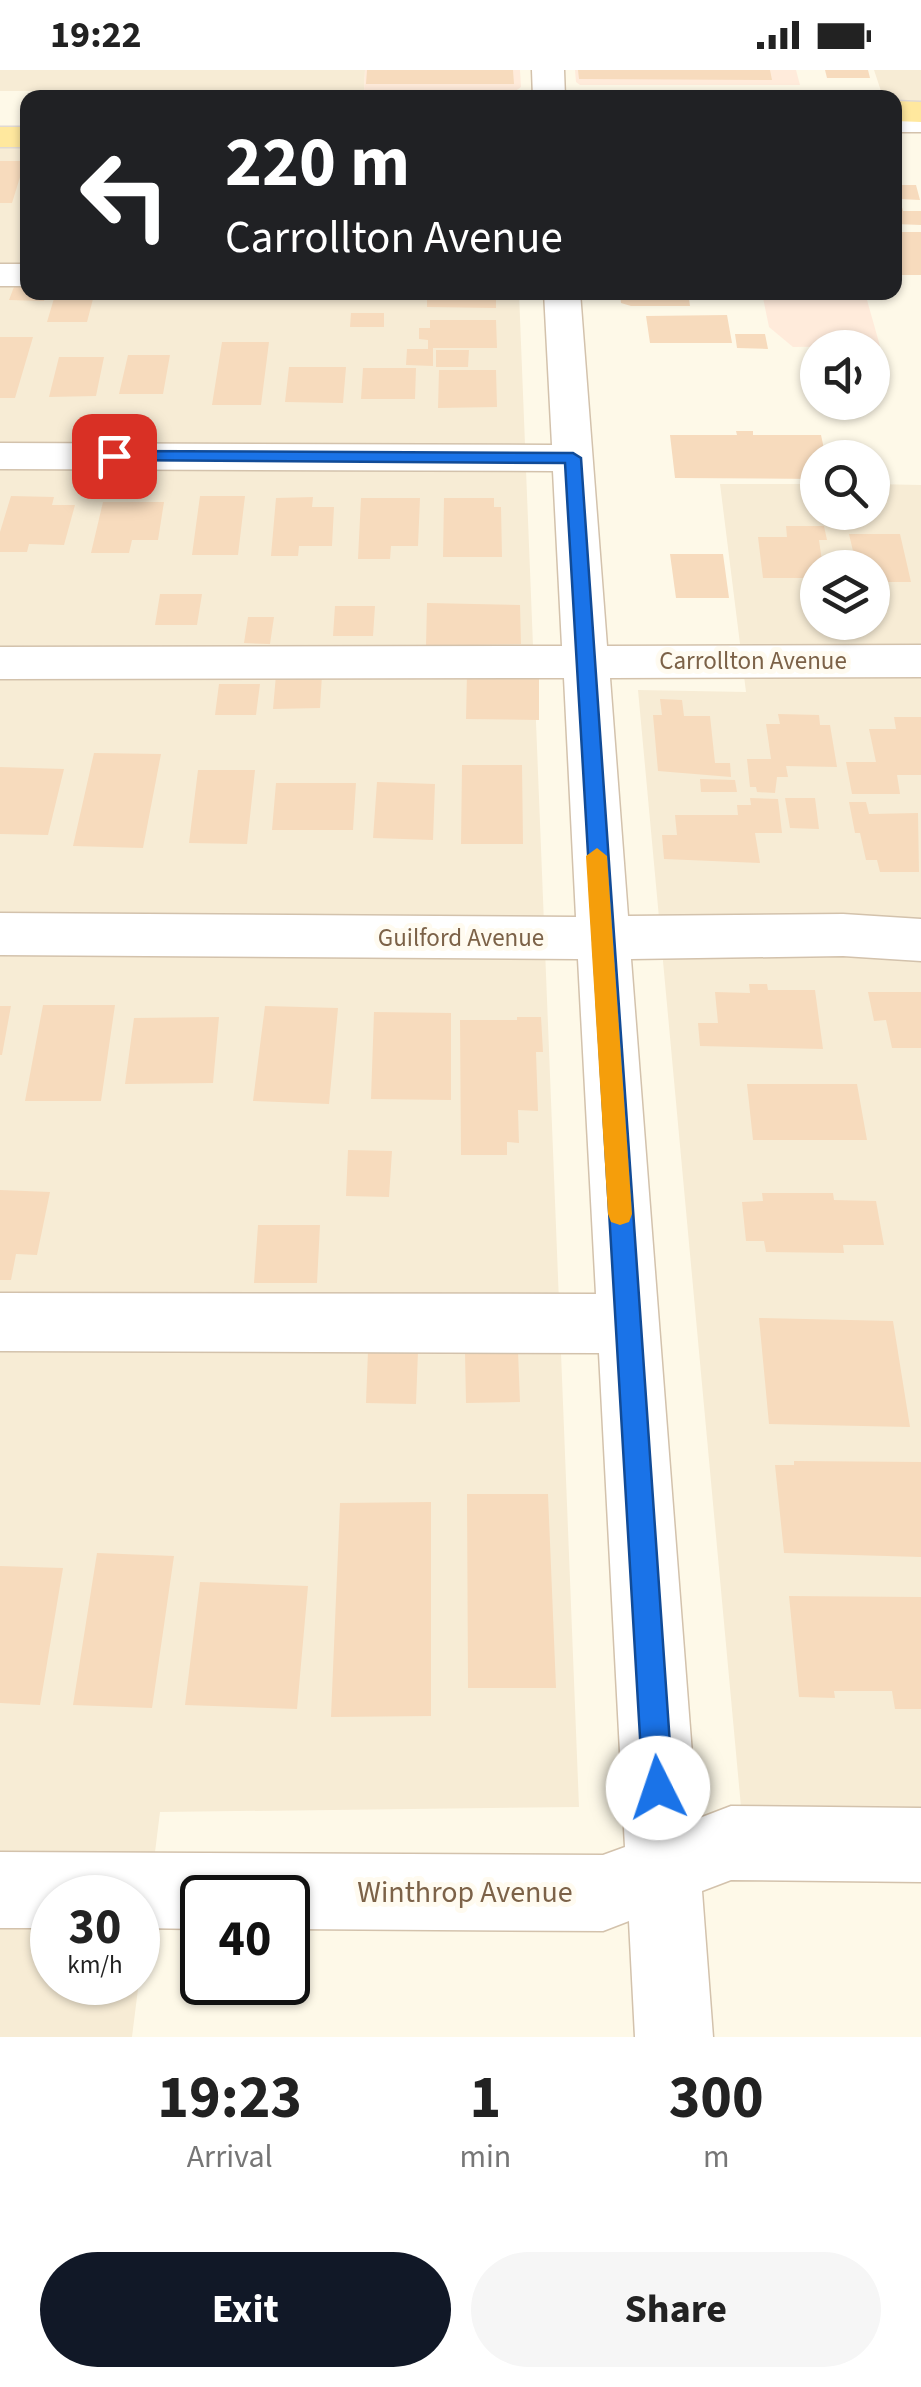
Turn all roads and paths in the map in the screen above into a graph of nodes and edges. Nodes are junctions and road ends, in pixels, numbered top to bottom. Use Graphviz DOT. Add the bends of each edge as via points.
graph roads {
  1 [pos="563,300"];
  2 [pos="0,456"];
  3 [pos="573,458"];
  4 [pos="584,659"];
  5 [pos="921,661"];
  6 [pos="0,663"];
  7 [pos="0,934"];
  8 [pos="602,938"];
  9 [pos="921,940"];
  10 [pos="0,1322"];
  11 [pos="627,1324"];
  12 [pos="921,1844"];
  13 [pos="663,1868"];
  14 [pos="0,1890"];
  15 [pos="674,2037"];
  1 -- 3 [label="street"];
  2 -- 3 [label="street"];
  3 -- 4 [label="street"];
  4 -- 5 [label="street, Carrollton Avenue"];
  4 -- 6 [label="street, Carrollton Avenue"];
  4 -- 8 [label="street"];
  7 -- 8 [label="street, Guilford Avenue"];
  8 -- 9 [label="street, Guilford Avenue" via="842,934"];
  8 -- 11 [label="street"];
  10 -- 11 [label="street"];
  11 -- 13 [label="street"];
  12 -- 13 [label="street, Winthrop Avenue" via="731,1842"];
  13 -- 14 [label="street, Winthrop Avenue" via="603,1893"];
  13 -- 15 [label="street"];
}
